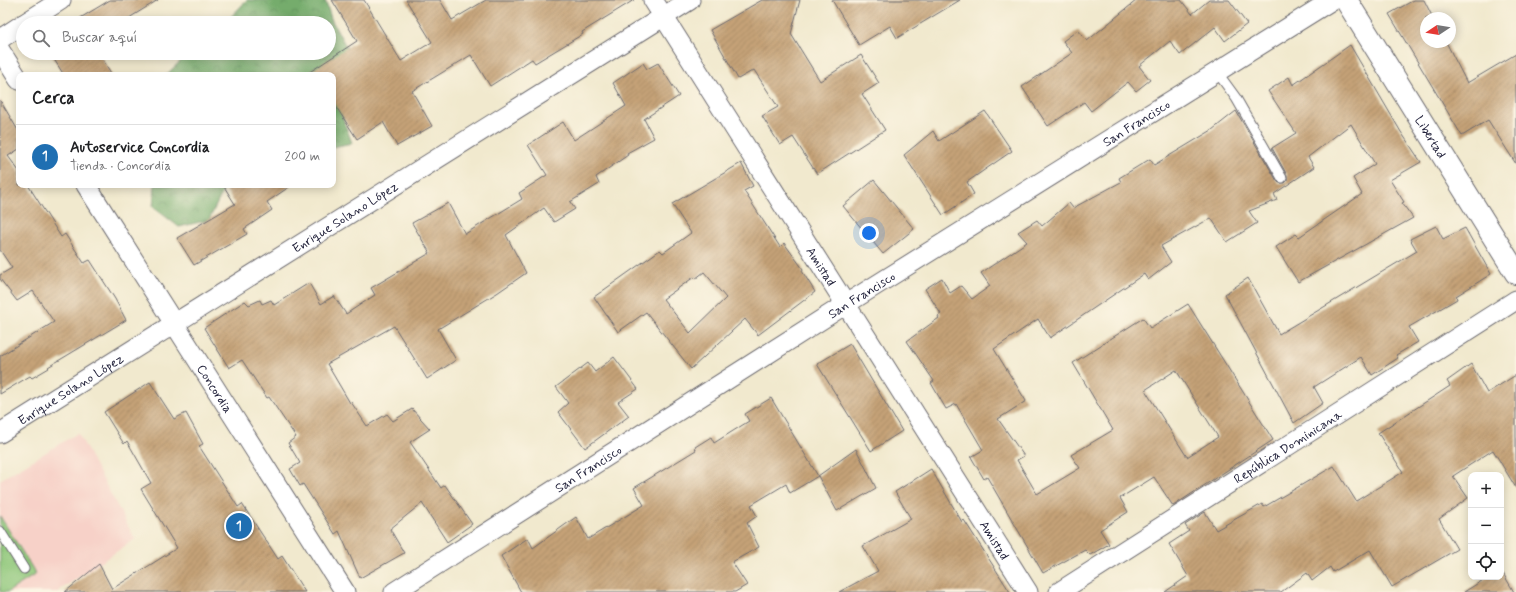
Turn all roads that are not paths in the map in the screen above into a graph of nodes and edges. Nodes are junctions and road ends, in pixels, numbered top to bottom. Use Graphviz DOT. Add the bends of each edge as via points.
graph roads {
  1 [pos="61,0"];
  2 [pos="653,0"];
  3 [pos="690,0"];
  4 [pos="1332,0"];
  5 [pos="1346,0"];
  6 [pos="36,16"];
  7 [pos="664,17"];
  8 [pos="16,29"];
  9 [pos="0,38"];
  10 [pos="0,50"];
  11 [pos="1217,72"];
  12 [pos="16,75"];
  13 [pos="1282,178"];
  14 [pos="88,188"];
  15 [pos="1516,273"];
  16 [pos="1516,300"];
  17 [pos="846,304"];
  18 [pos="174,324"];
  19 [pos="0,433"];
  20 [pos="0,531"];
  21 [pos="24,569"];
  22 [pos="345,592"];
  23 [pos="394,592"];
  24 [pos="1028,592"];
  25 [pos="1059,592"];
  1 -- 6 [label="street"];
  2 -- 7 [label="street, Amistad"];
  3 -- 7 [label="street, Enrique Solano López"];
  4 -- 11 [label="street, San Francisco"];
  5 -- 15 [label="street, Libertad"];
  7 -- 17 [label="street, Amistad"];
  7 -- 18 [label="street, Enrique Solano López"];
  8 -- 9 [label="street"];
  10 -- 12 [label="street"];
  11 -- 13 [label="lane" via="1236,98"];
  11 -- 17 [label="street, San Francisco"];
  14 -- 18 [label="street, Concordia"];
  16 -- 25 [label="street, República Dominicana"];
  17 -- 23 [label="street, San Francisco"];
  17 -- 24 [label="street, Amistad"];
  18 -- 19 [label="street, Enrique Solano López"];
  18 -- 22 [label="street, Concordia"];
  20 -- 21 [label="lane"];
}
